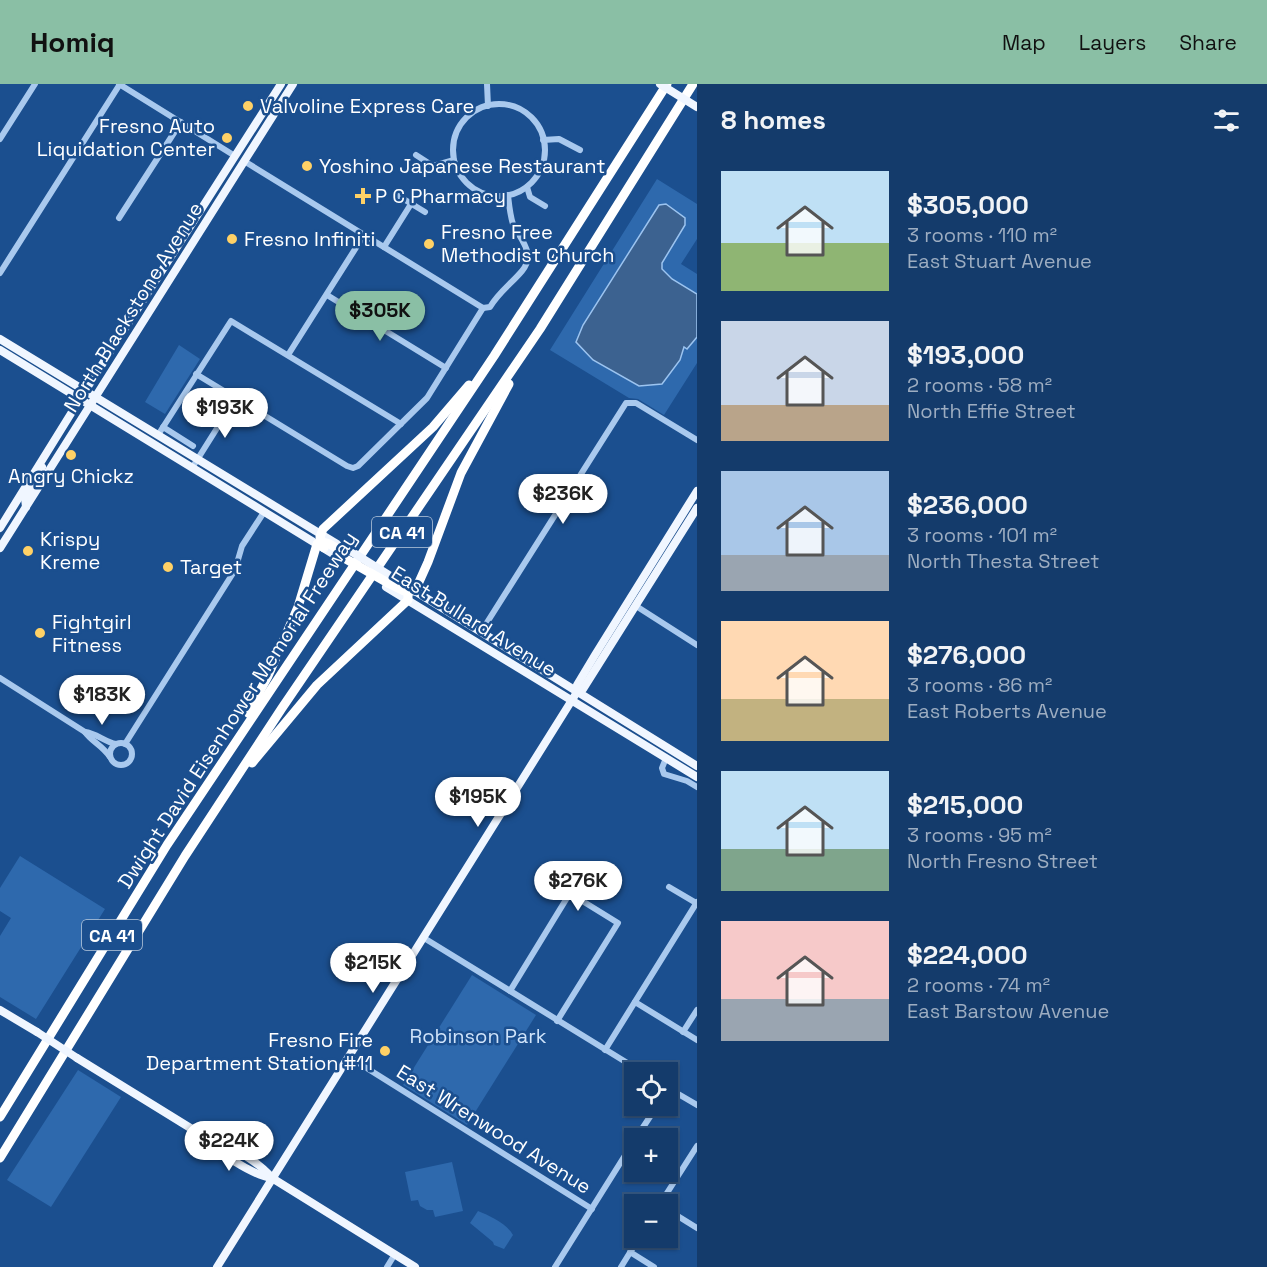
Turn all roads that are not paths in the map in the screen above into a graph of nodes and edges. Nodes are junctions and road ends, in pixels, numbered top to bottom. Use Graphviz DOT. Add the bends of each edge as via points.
graph roads {
  1 [pos="35,84"];
  2 [pos="119,84"];
  3 [pos="281,84"];
  4 [pos="293,84"];
  5 [pos="487,84"];
  6 [pos="660,84"];
  7 [pos="667,84"];
  8 [pos="693,84"];
  9 [pos="489,106"];
  10 [pos="697,107"];
  11 [pos="181,122"];
  12 [pos="251,132"];
  13 [pos="0,139"];
  14 [pos="543,140"];
  15 [pos="580,150"];
  16 [pos="416,155"];
  17 [pos="235,156"];
  18 [pos="454,160"];
  19 [pos="244,161"];
  20 [pos="527,187"];
  21 [pos="397,195"];
  22 [pos="508,195"];
  23 [pos="220,200"];
  24 [pos="411,204"];
  25 [pos="545,206"];
  26 [pos="425,212"];
  27 [pos="119,218"];
  28 [pos="364,235"];
  29 [pos="384,247"];
  30 [pos="0,273"];
  31 [pos="327,295"];
  32 [pos="483,308"];
  33 [pos="540,329"];
  34 [pos="0,339"];
  35 [pos="0,344"];
  36 [pos="0,350"];
  37 [pos="288,355"];
  38 [pos="30,356"];
  39 [pos="494,356"];
  40 [pos="446,368"];
  41 [pos="196,374"];
  42 [pos="86,390"];
  43 [pos="96,397"];
  44 [pos="236,398"];
  45 [pos="80,399"];
  46 [pos="91,405"];
  47 [pos="401,424"];
  48 [pos="163,427"];
  49 [pos="158,435"];
  50 [pos="697,440"];
  51 [pos="52,443"];
  52 [pos="193,446"];
  53 [pos="198,460"];
  54 [pos="192,468"];
  55 [pos="697,491"];
  56 [pos="14,506"];
  57 [pos="26,507"];
  58 [pos="697,508"];
  59 [pos="264,512"];
  60 [pos="0,528"];
  61 [pos="0,539"];
  62 [pos="0,546"];
  63 [pos="330,548"];
  64 [pos="655,558"];
  65 [pos="389,581"];
  66 [pos="409,591"];
  67 [pos="636,606"];
  68 [pos="481,632"];
  69 [pos="697,645"];
  70 [pos="0,678"];
  71 [pos="577,692"];
  72 [pos="572,701"];
  73 [pos="85,732"];
  74 [pos="116,744"];
  75 [pos="125,744"];
  76 [pos="226,755"];
  77 [pos="110,757"];
  78 [pos="666,758"];
  79 [pos="697,766"];
  80 [pos="697,771"];
  81 [pos="697,777"];
  82 [pos="231,784"];
  83 [pos="697,788"];
  84 [pos="550,881"];
  85 [pos="669,887"];
  86 [pos="570,893"];
  87 [pos="697,903"];
  88 [pos="424,938"];
  89 [pos="510,991"];
  90 [pos="634,1002"];
  91 [pos="0,1010"];
  92 [pos="697,1010"];
  93 [pos="557,1021"];
  94 [pos="683,1032"];
  95 [pos="697,1040"];
  96 [pos="605,1050"];
  97 [pos="349,1057"];
  98 [pos="625,1062"];
  99 [pos="678,1094"];
  100 [pos="697,1105"];
  101 [pos="0,1118"];
  102 [pos="697,1146"];
  103 [pos="690,1157"];
  104 [pos="0,1158"];
  105 [pos="624,1158"];
  106 [pos="697,1162"];
  107 [pos="273,1178"];
  108 [pos="666,1194"];
  109 [pos="592,1209"];
  110 [pos="678,1216"];
  111 [pos="697,1228"];
  112 [pos="633,1248"];
  113 [pos="630,1252"];
  114 [pos="395,1254"];
  115 [pos="217,1267"];
  116 [pos="387,1267"];
  117 [pos="416,1267"];
  118 [pos="555,1267"];
  119 [pos="621,1267"];
  120 [pos="654,1267"];
  1 -- 13 [label="street"];
  2 -- 11 [label="street"];
  2 -- 30 [label="street"];
  3 -- 12 [label="main road, North Blackstone Avenue"];
  4 -- 19 [label="main road, North Blackstone Avenue"];
  5 -- 9 [label="street"];
  6 -- 10 [label="main road, bridge"];
  7 -- 39 [label="highway, Dwight David Eisenhower Memorial Freeway / CA 41"];
  8 -- 33 [label="highway, Dwight David Eisenhower Memorial Freeway / CA 41"];
  9 -- 14 [label="street" via="509,106 527,114"];
  9 -- 18 [label="street" via="472,113 460,126 453,142"];
  11 -- 17 [label="street"];
  11 -- 27 [label="street"];
  12 -- 17 [label="main road, North Blackstone Avenue"];
  12 -- 19 [label="main road"];
  14 -- 15 [label="street" via="559,138"];
  14 -- 20 [label="street" via="540,171"];
  16 -- 18 [label="street" via="433,166"];
  17 -- 23 [label="main road" via="236,165 223,186"];
  17 -- 42 [label="main road, North Blackstone Avenue"];
  18 -- 22 [label="street" via="461,176 474,189 490,195"];
  19 -- 23 [label="main road, North Blackstone Avenue"];
  19 -- 28 [label="street"];
  20 -- 22 [label="street"];
  20 -- 25 [label="street" via="530,197"];
  21 -- 24 [label="street"];
  22 -- 32 [label="street" via="512,221 528,249 528,258 524,269 490,306"];
  23 -- 43 [label="main road, North Blackstone Avenue"];
  24 -- 26 [label="street"];
  24 -- 29 [label="street"];
  28 -- 29 [label="street"];
  28 -- 31 [label="street"];
  29 -- 32 [label="street"];
  31 -- 37 [label="street"];
  31 -- 40 [label="street"];
  32 -- 40 [label="street"];
  33 -- 66 [label="highway" via="466,463 428,562"];
  33 -- 82 [label="highway, Dwight David Eisenhower Memorial Freeway / CA 41"];
  34 -- 38 [label="main road"];
  35 -- 38 [label="main road" via="22,357"];
  36 -- 45 [label="main road"];
  37 -- 41 [label="street" via="231,321"];
  37 -- 47 [label="street"];
  38 -- 42 [label="main road"];
  39 -- 63 [label="highway"];
  39 -- 76 [label="highway, Dwight David Eisenhower Memorial Freeway / CA 41"];
  40 -- 47 [label="street" via="427,398"];
  41 -- 44 [label="street"];
  41 -- 48 [label="street"];
  42 -- 43 [label="main road"];
  42 -- 45 [label="main road, North Blackstone Avenue"];
  43 -- 46 [label="main road, North Blackstone Avenue"];
  43 -- 49 [label="main road"];
  44 -- 47 [label="street" via="353,468"];
  44 -- 53 [label="street"];
  45 -- 46 [label="main road"];
  45 -- 51 [label="main road, North Blackstone Avenue"];
  46 -- 54 [label="main road"];
  46 -- 57 [label="main road, North Blackstone Avenue"];
  48 -- 49 [label="street"];
  48 -- 52 [label="street"];
  49 -- 53 [label="main road"];
  50 -- 68 [label="street" via="636,403 624,405"];
  51 -- 56 [label="main road, North Blackstone Avenue"];
  51 -- 57 [label="main road" via="25,498"];
  53 -- 54 [label="street"];
  53 -- 63 [label="main road"];
  54 -- 59 [label="main road"];
  55 -- 64 [label="main road"];
  56 -- 60 [label="main road, North Blackstone Avenue"];
  56 -- 61 [label="main road" via="15,515"];
  57 -- 62 [label="main road, North Blackstone Avenue"];
  58 -- 67 [label="main road"];
  59 -- 63 [label="main road"];
  59 -- 75 [label="street" via="242,546 235,570"];
  63 -- 65 [label="highway, bridge"];
  63 -- 76 [label="highway"];
  64 -- 67 [label="main road" via="656,565 634,602"];
  64 -- 71 [label="main road" via="577,685"];
  65 -- 66 [label="highway"];
  65 -- 66 [label="main road, East Bullard Avenue"];
  66 -- 68 [label="main road, East Bullard Avenue"];
  66 -- 72 [label="main road, East Bullard Avenue"];
  66 -- 82 [label="highway" via="317,685"];
  67 -- 69 [label="street"];
  67 -- 71 [label="main road" via="583,689"];
  68 -- 71 [label="main road, East Bullard Avenue"];
  70 -- 73 [label="street"];
  71 -- 72 [label="main road"];
  71 -- 79 [label="main road, East Bullard Avenue"];
  72 -- 78 [label="main road, East Bullard Avenue"];
  72 -- 88 [label="main road"];
  73 -- 74 [label="street"];
  73 -- 77 [label="street"];
  74 -- 75 [label="street"];
  74 -- 77 [label="street"];
  75 -- 77 [label="street" via="133,753 129,763 120,766"];
  76 -- 101 [label="highway, Dwight David Eisenhower Memorial Freeway / CA 41"];
  78 -- 80 [label="main road" via="673,757"];
  78 -- 81 [label="main road, East Bullard Avenue"];
  78 -- 83 [label="street" via="664,774"];
  82 -- 104 [label="highway, Dwight David Eisenhower Memorial Freeway / CA 41"];
  84 -- 86 [label="street"];
  85 -- 87 [label="street"];
  86 -- 89 [label="street"];
  86 -- 93 [label="street" via="618,923"];
  87 -- 90 [label="street"];
  88 -- 89 [label="street"];
  88 -- 97 [label="main road"];
  89 -- 93 [label="street"];
  90 -- 94 [label="street"];
  90 -- 96 [label="street"];
  91 -- 107 [label="main road, bridge" via="202,1135 215,1138 266,1169"];
  92 -- 94 [label="street"];
  93 -- 96 [label="street"];
  94 -- 95 [label="street"];
  96 -- 98 [label="street"];
  97 -- 107 [label="main road"];
  97 -- 109 [label="street, East Wrenwood Avenue"];
  99 -- 100 [label="street"];
  102 -- 103 [label="street"];
  103 -- 106 [label="street"];
  103 -- 108 [label="street"];
  105 -- 109 [label="street"];
  107 -- 114 [label="main road"];
  107 -- 115 [label="main road"];
  109 -- 118 [label="street"];
  110 -- 111 [label="street"];
  112 -- 113 [label="street"];
  113 -- 119 [label="street"];
  113 -- 120 [label="street"];
  114 -- 116 [label="street"];
  114 -- 117 [label="main road"];
}
